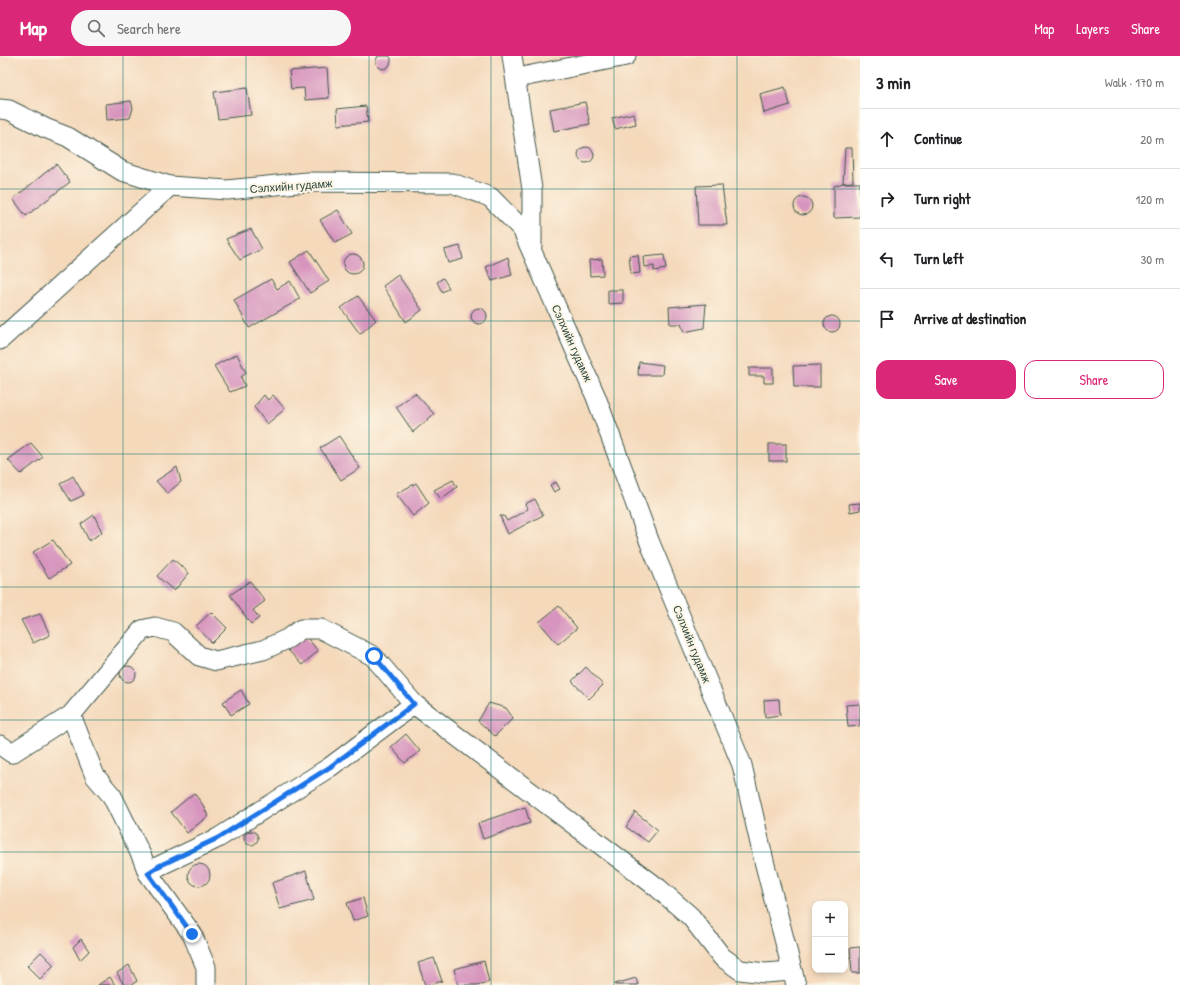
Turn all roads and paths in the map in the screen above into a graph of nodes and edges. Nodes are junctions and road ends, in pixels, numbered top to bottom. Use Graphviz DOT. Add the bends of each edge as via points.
graph roads {
  1 [pos="512,56"];
  2 [pos="626,56"];
  3 [pos="527,76"];
  4 [pos="0,109"];
  5 [pos="170,186"];
  6 [pos="532,251"];
  7 [pos="0,340"];
  8 [pos="414,704"];
  9 [pos="71,715"];
  10 [pos="0,745"];
  11 [pos="148,873"];
  12 [pos="794,978"];
  13 [pos="206,985"];
  1 -- 6 [label="street" via="532,189"];
  2 -- 3 [label="street"];
  4 -- 5 [label="street, Сэлхийн гудамж" via="9,110 68,138 122,170"];
  5 -- 6 [label="street, Сэлхийн гудамж" via="227,190 307,182 452,183 490,197 522,229"];
  5 -- 7 [label="street"];
  6 -- 12 [label="street, Сэлхийн гудамж" via="596,397 650,542 742,766"];
  8 -- 9 [label="street" via="374,656 322,629 301,629 264,650 216,662 199,656 173,632 155,627 142,630"];
  8 -- 11 [label="street" via="330,767 245,822"];
  8 -- 12 [label="street" via="658,888 691,917 722,957 740,970"];
  9 -- 10 [label="street" via="12,753"];
  9 -- 11 [label="street" via="95,776 112,796"];
  11 -- 13 [label="street" via="192,934 206,967"];
}
